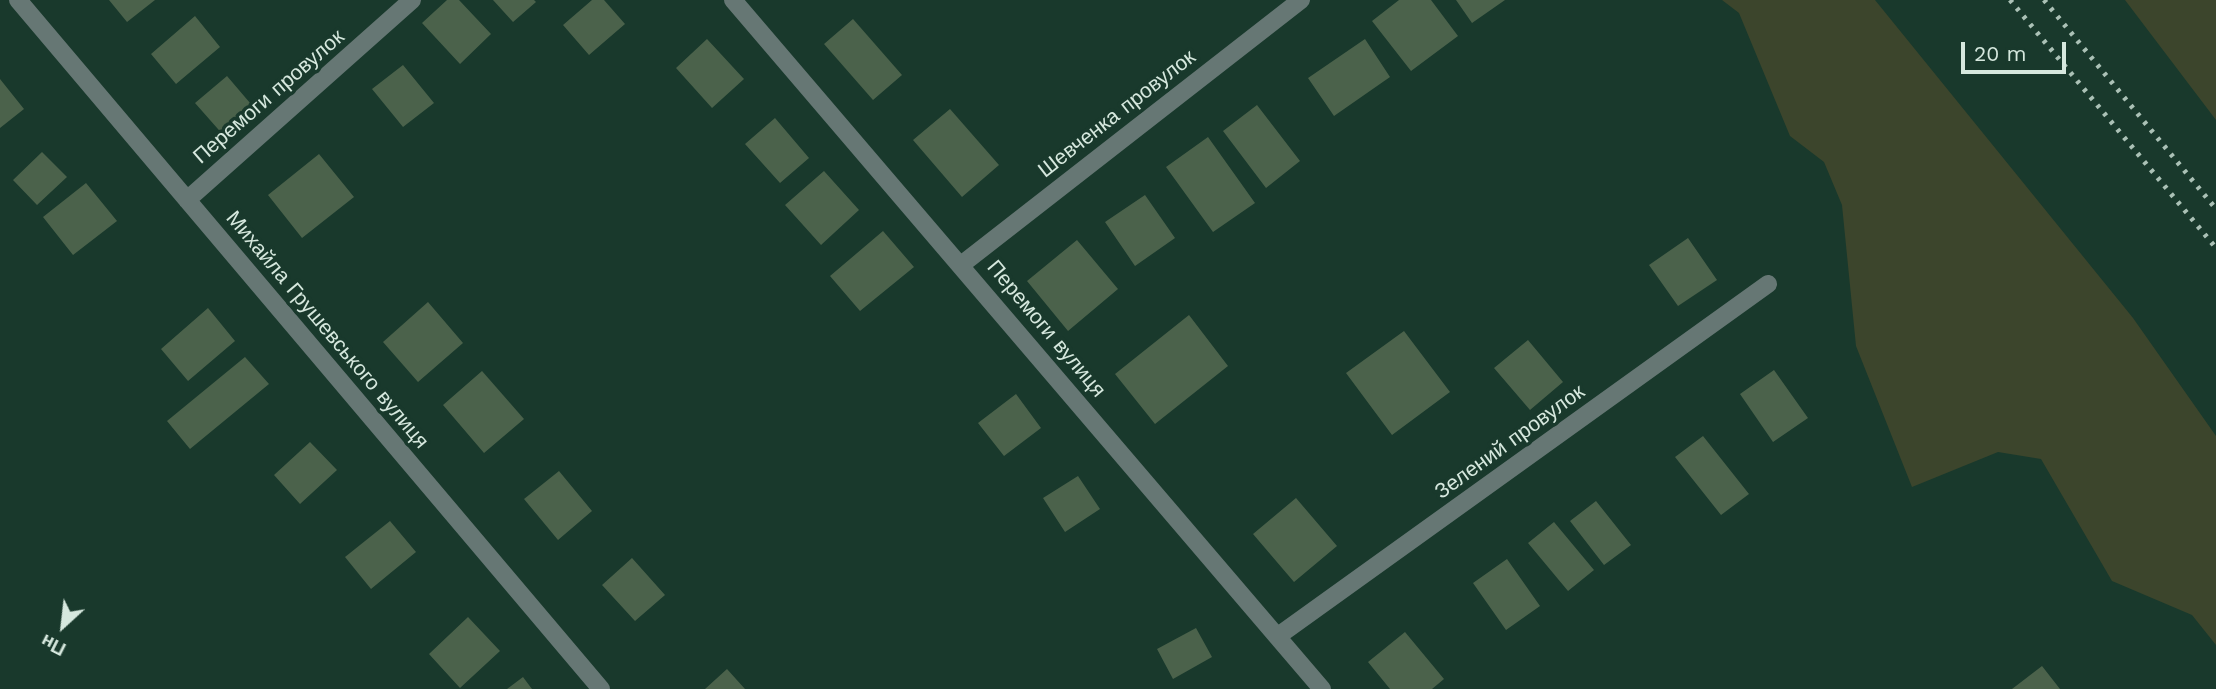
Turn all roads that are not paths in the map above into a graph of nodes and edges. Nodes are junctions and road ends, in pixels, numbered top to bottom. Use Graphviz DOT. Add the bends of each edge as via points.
graph roads {
  1 [pos="18,0"];
  2 [pos="412,0"];
  3 [pos="733,0"];
  4 [pos="1301,0"];
  5 [pos="187,200"];
  6 [pos="961,265"];
  7 [pos="1768,284"];
  8 [pos="1278,636"];
  9 [pos="601,689"];
  10 [pos="1322,689"];
  1 -- 5 [label="street, Михайла Грушевського вулиця"];
  2 -- 5 [label="street, Перемоги провулок"];
  3 -- 6 [label="street, Перемоги вулиця"];
  4 -- 6 [label="street, Шевченка провулок"];
  5 -- 9 [label="street, Михайла Грушевського вулиця"];
  6 -- 8 [label="street, Перемоги вулиця"];
  7 -- 8 [label="street, Зелений провулок"];
  8 -- 10 [label="street, Перемоги вулиця"];
}
